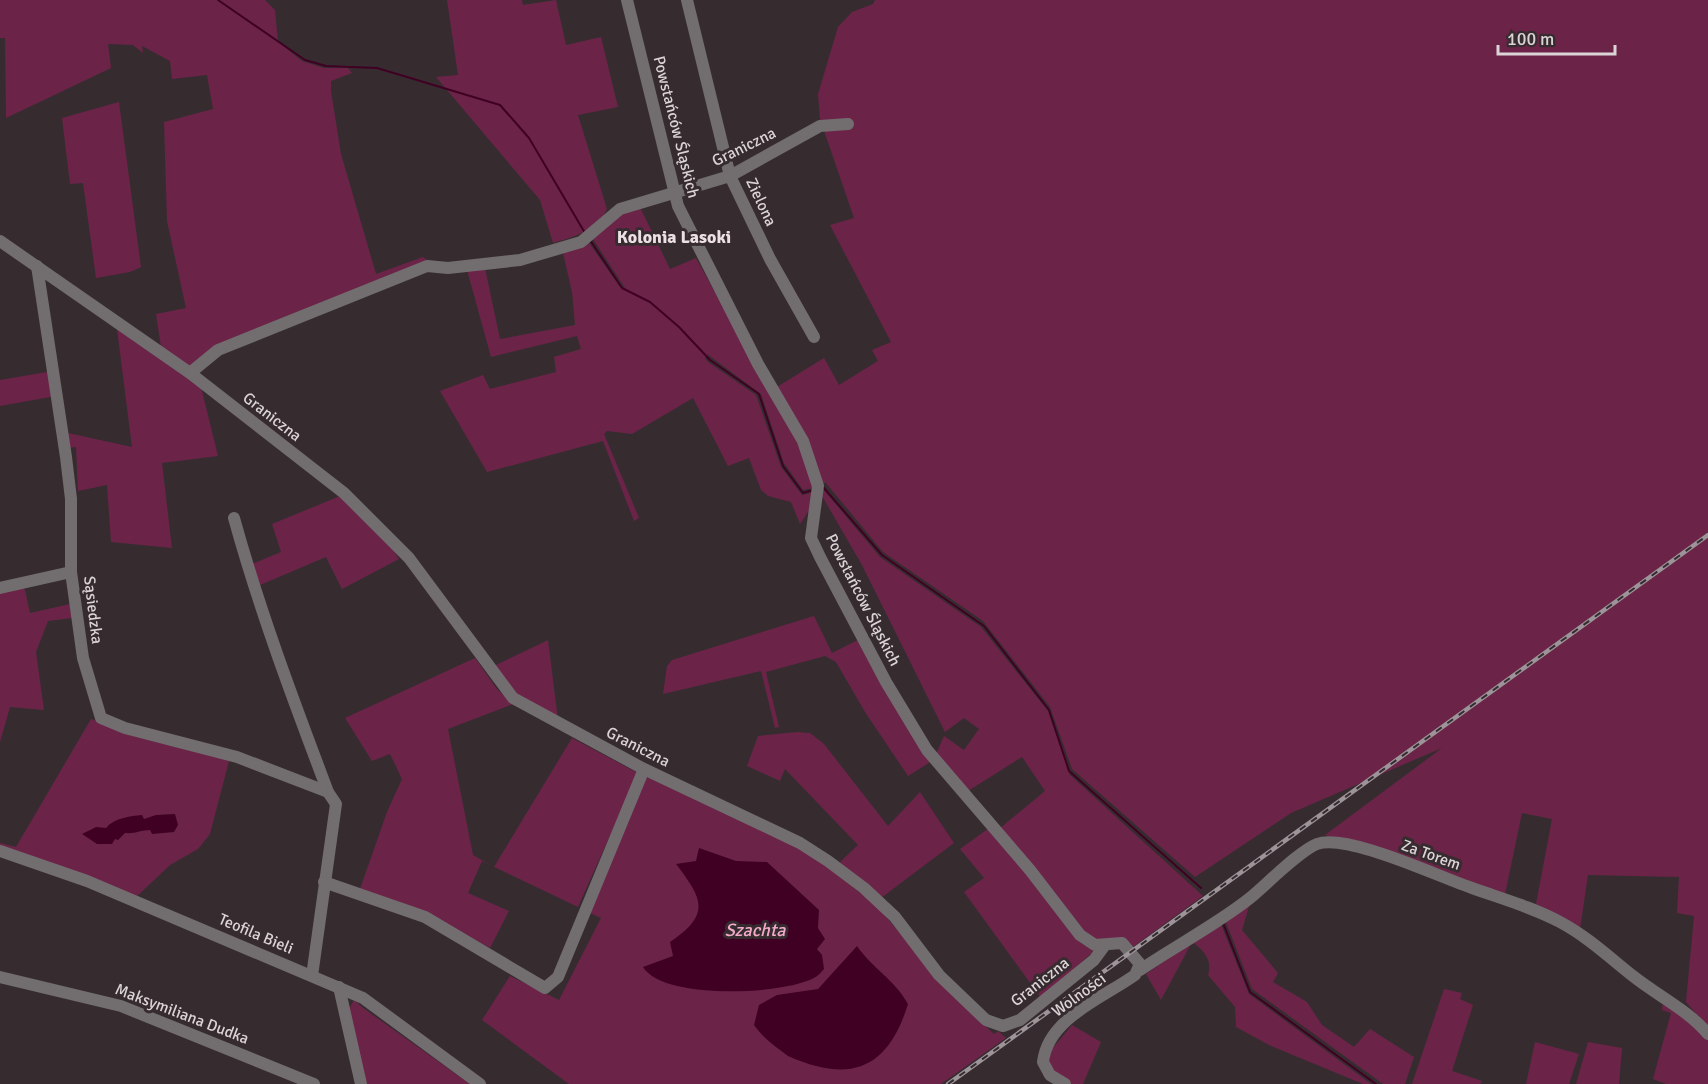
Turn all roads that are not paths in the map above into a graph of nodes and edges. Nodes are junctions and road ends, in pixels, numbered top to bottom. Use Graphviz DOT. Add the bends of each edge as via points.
graph roads {
  1 [pos="627,0"];
  2 [pos="687,0"];
  3 [pos="848,124"];
  4 [pos="730,176"];
  5 [pos="675,191"];
  6 [pos="0,241"];
  7 [pos="37,266"];
  8 [pos="814,338"];
  9 [pos="190,373"];
  10 [pos="234,518"];
  11 [pos="71,572"];
  12 [pos="0,588"];
  13 [pos="644,770"];
  14 [pos="328,792"];
  15 [pos="0,851"];
  16 [pos="324,882"];
  17 [pos="1105,945"];
  18 [pos="1140,967"];
  19 [pos="312,976"];
  20 [pos="0,977"];
  21 [pos="339,987"];
  22 [pos="352,993"];
  23 [pos="345,1013"];
  24 [pos="1708,1034"];
  25 [pos="314,1084"];
  26 [pos="361,1084"];
  27 [pos="480,1084"];
  28 [pos="1065,1084"];
  1 -- 5 [label="street, Powstańców Śląskich"];
  2 -- 4 [label="street, Zielona"];
  3 -- 4 [label="street, Graniczna" via="820,126"];
  4 -- 5 [label="street, Graniczna"];
  4 -- 8 [label="street, Zielona" via="770,260"];
  5 -- 9 [label="street, Graniczna" via="620,209 581,242 520,260 448,268 427,266 218,350"];
  5 -- 17 [label="street, Powstańców Śląskich" via="704,262 803,441 818,486 811,538 886,682 927,750 1080,935 1095,945"];
  6 -- 7 [label="street, Graniczna"];
  7 -- 9 [label="street, Graniczna"];
  7 -- 11 [label="street, Sąsiedzka" via="61,408 71,499"];
  9 -- 13 [label="street, Graniczna" via="344,493 387,533 431,585 513,698"];
  10 -- 14 [label="street" via="257,601"];
  11 -- 12 [label="street"];
  11 -- 14 [label="street, Sąsiedzka" via="82,658 102,717 125,729 237,757"];
  13 -- 16 [label="street" via="558,977 545,988 425,917"];
  13 -- 17 [label="street, Graniczna" via="800,843 828,861 895,917 939,975 992,1023 1007,1025 1020,1020 1094,960"];
  14 -- 16 [label="street" via="336,804 337,816"];
  15 -- 19 [label="street, Teofila Bieli" via="87,881"];
  16 -- 19 [label="street"];
  17 -- 18 [label="street, Powstańców Śląskich" via="1122,943"];
  18 -- 24 [label="street, Za Torem" via="1250,898 1316,844 1337,842 1524,904 1560,922 1590,940"];
  18 -- 28 [label="street, Wolności" via="1073,1016 1049,1041 1043,1062 1050,1075"];
  19 -- 21 [label="street, Teofila Bieli"];
  20 -- 25 [label="street, Maksymiliana Dudka" via="121,1006"];
  21 -- 22 [label="street, Teofila Bieli"];
  21 -- 23 [label="street"];
  22 -- 23 [label="street"];
  22 -- 27 [label="street, Teofila Bieli" via="391,1017"];
  23 -- 26 [label="street"];
}
